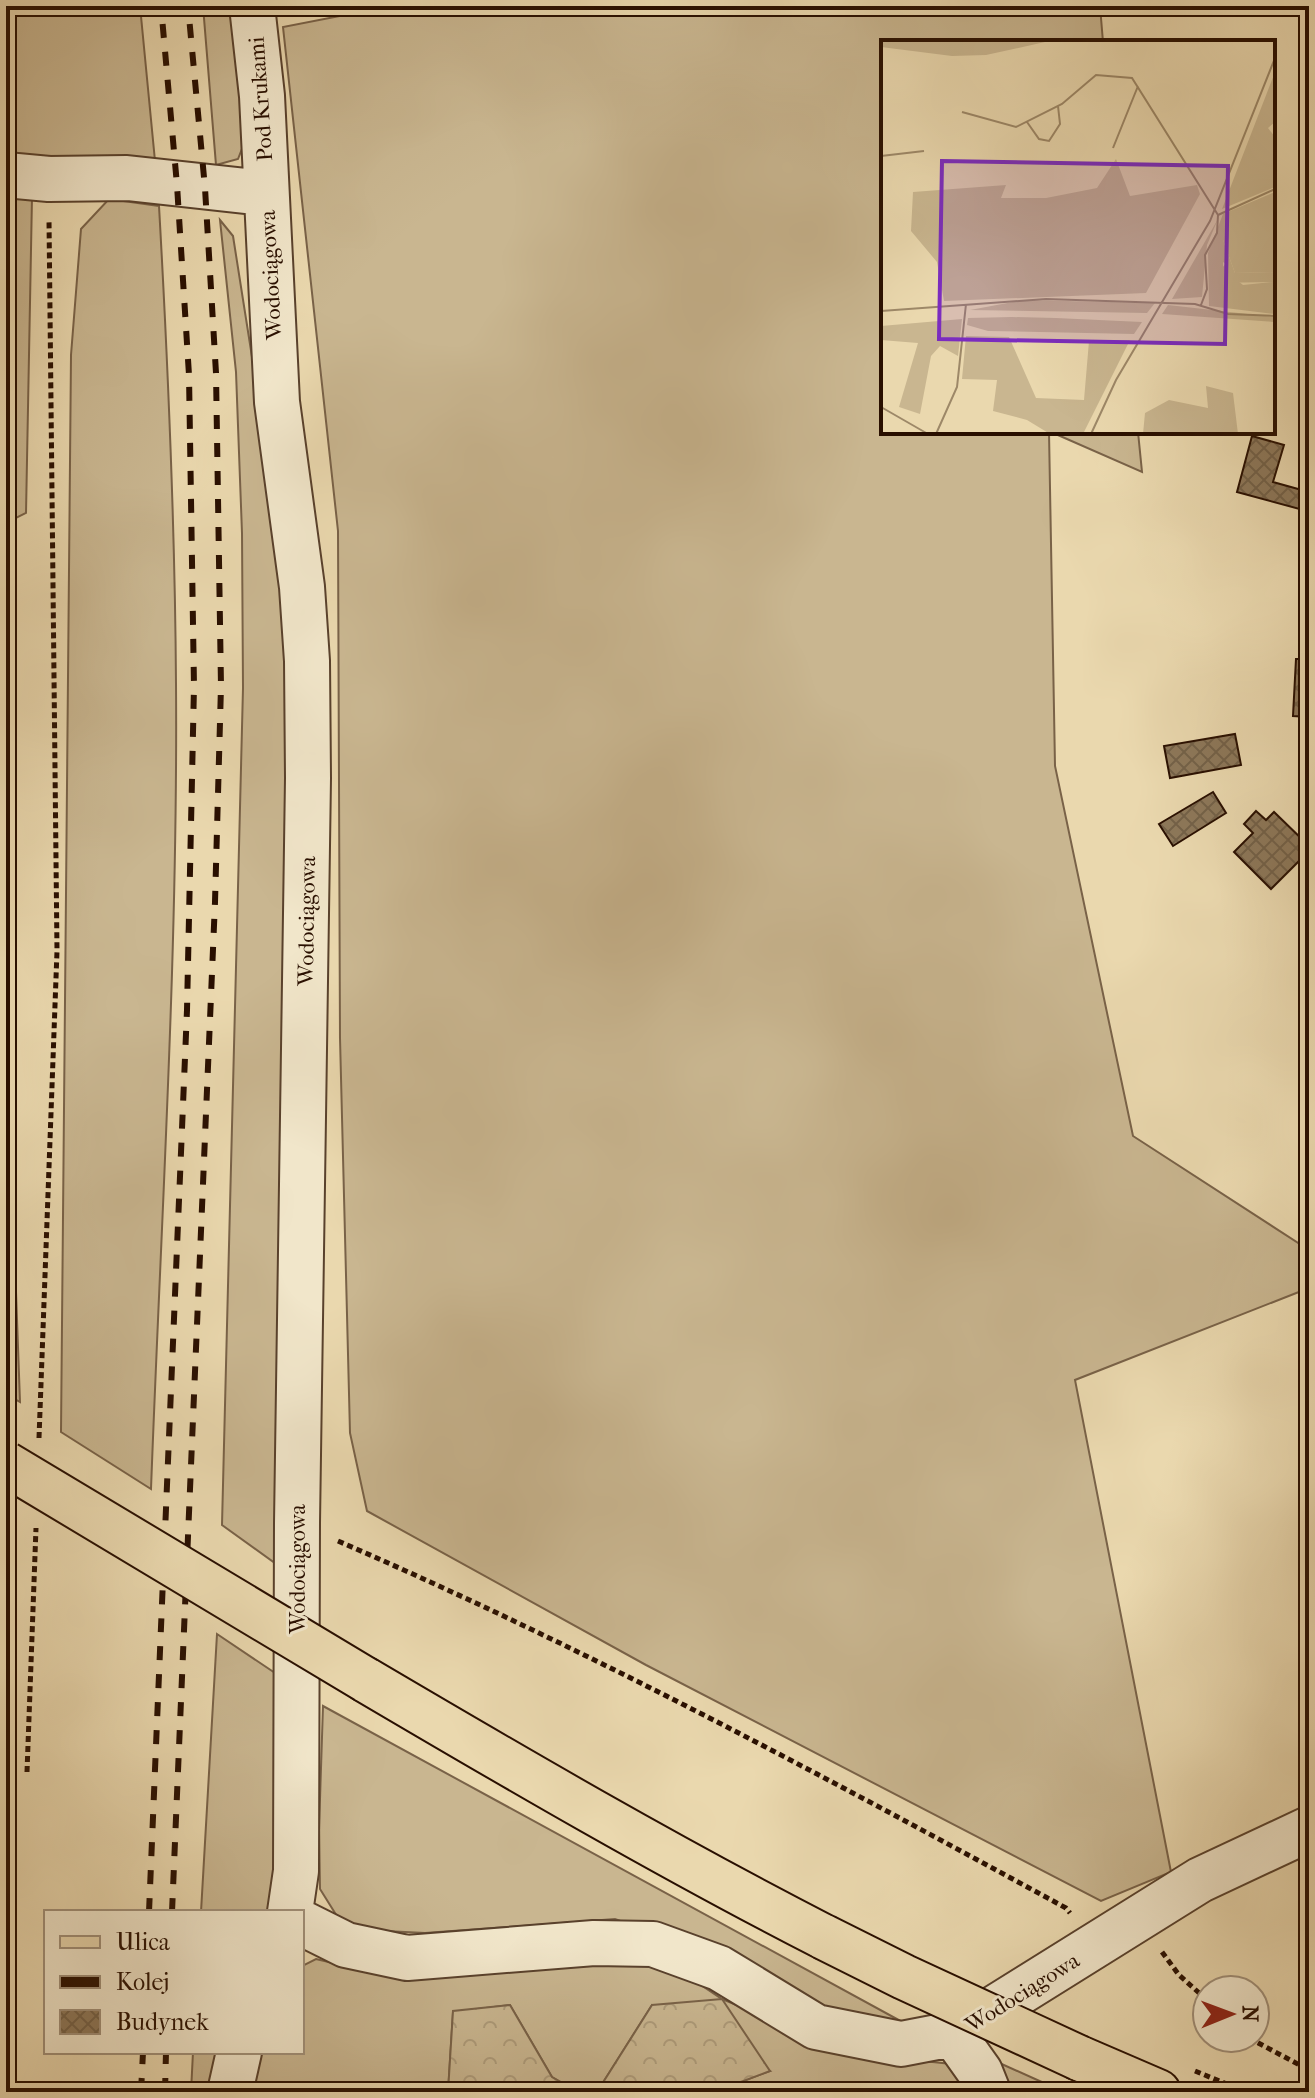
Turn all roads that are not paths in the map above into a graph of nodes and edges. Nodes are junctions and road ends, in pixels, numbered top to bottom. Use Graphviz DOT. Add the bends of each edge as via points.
graph roads {
  1 [pos="252,6"];
  2 [pos="6,175"];
  3 [pos="265,193"];
  4 [pos="22,1452"];
  5 [pos="1309,1829"];
  6 [pos="290,1910"];
  7 [pos="304,1924"];
  8 [pos="953,2034"];
  9 [pos="239,2054"];
  10 [pos="230,2092"];
  11 [pos="988,2092"];
  12 [pos="1158,2092"];
  1 -- 3 [label="street, Pod Krukami"];
  2 -- 3 [label="street, Wodociągowa" via="127,178"];
  3 -- 6 [label="street, Wodociągowa" via="277,402 307,661 296,1855"];
  4 -- 12 [label="main road, bridge" via="366,1680 595,1814 904,1977"];
  5 -- 8 [label="street, Wodociągowa" via="1200,1880"];
  7 -- 8 [label="street, Wodociągowa" via="346,1945 407,1958 594,1943 653,1944 719,1968 816,2027 901,2044"];
  8 -- 11 [label="street"];
  9 -- 10 [label="street"];
}
